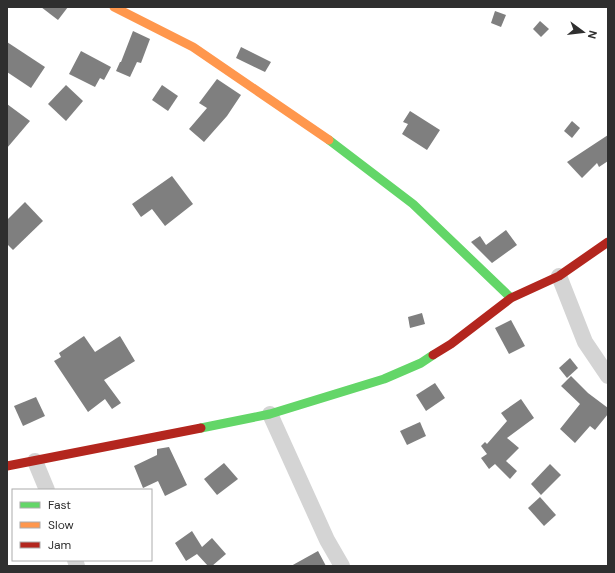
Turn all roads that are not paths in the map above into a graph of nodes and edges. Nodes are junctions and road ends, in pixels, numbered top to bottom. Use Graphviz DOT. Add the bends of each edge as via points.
graph roads {
  1 [pos="114,7"];
  2 [pos="608,242"];
  3 [pos="559,276"];
  4 [pos="511,298"];
  5 [pos="608,376"];
  6 [pos="270,414"];
  7 [pos="35,461"];
  8 [pos="7,466"];
  9 [pos="47,489"];
  10 [pos="342,566"];
  1 -- 4 [label="street" via="193,47 337,146 413,204"];
  2 -- 3 [label="street"];
  3 -- 4 [label="street"];
  3 -- 5 [label="street" via="585,342"];
  4 -- 6 [label="street" via="451,344 421,363 384,379"];
  6 -- 7 [label="street"];
  6 -- 10 [label="street" via="327,540"];
  7 -- 8 [label="street"];
  7 -- 9 [label="street"];
}
